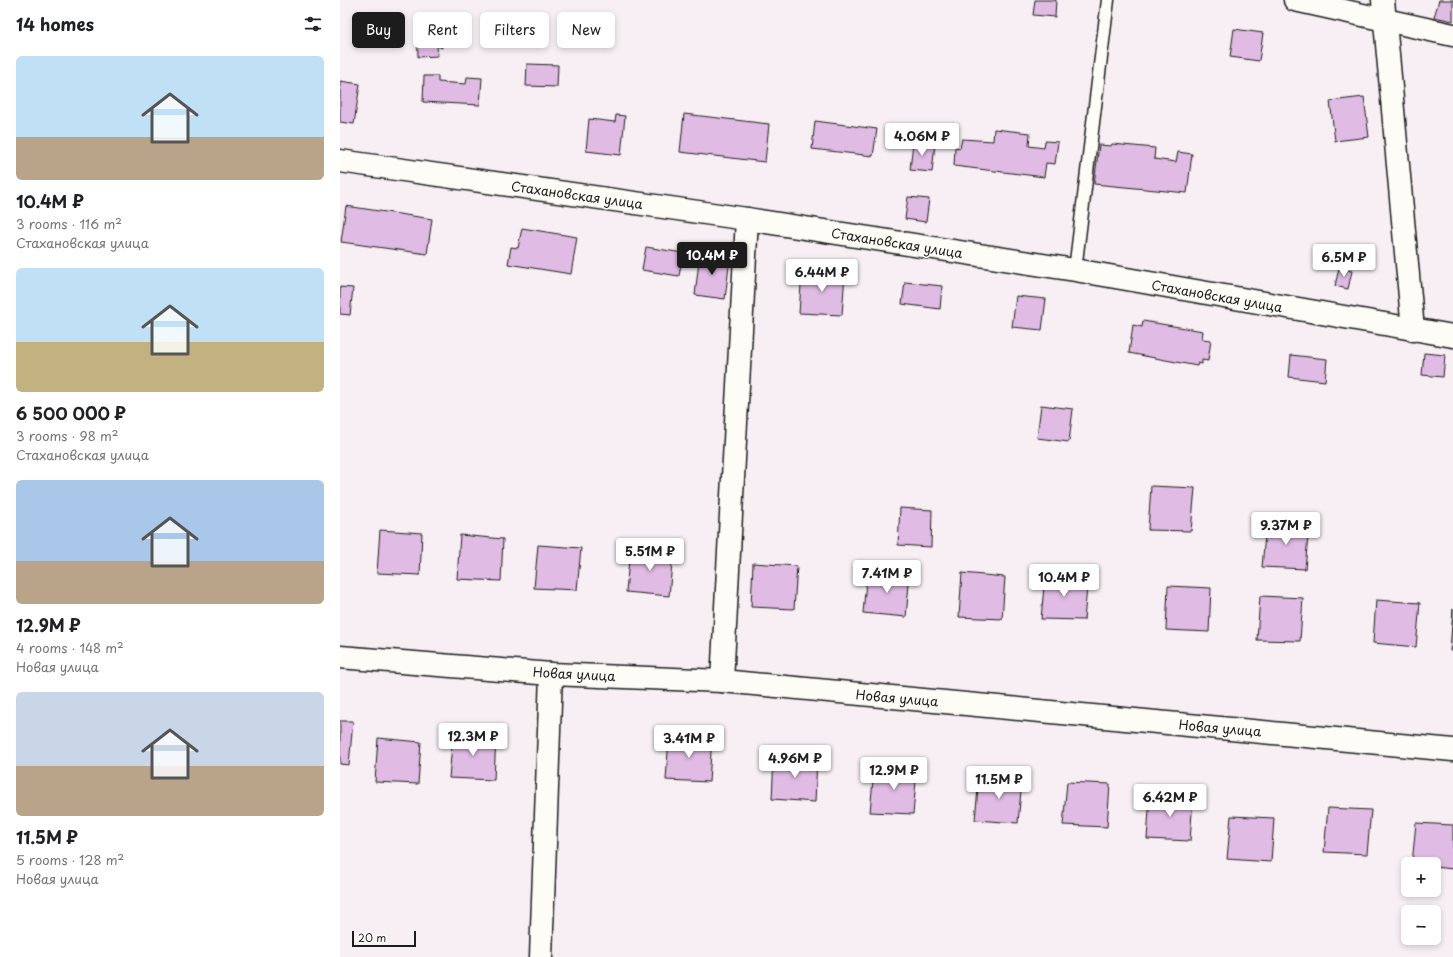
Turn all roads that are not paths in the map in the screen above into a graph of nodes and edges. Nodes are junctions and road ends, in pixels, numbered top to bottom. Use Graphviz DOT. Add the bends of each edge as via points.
graph roads {
  1 [pos="1108,0"];
  2 [pos="1295,0"];
  3 [pos="1384,10"];
  4 [pos="1453,35"];
  5 [pos="340,161"];
  6 [pos="747,220"];
  7 [pos="1075,270"];
  8 [pos="1413,330"];
  9 [pos="1453,336"];
  10 [pos="340,657"];
  11 [pos="551,674"];
  12 [pos="722,681"];
  13 [pos="1453,750"];
  14 [pos="541,957"];
  1 -- 7 [label="lane"];
  2 -- 3 [label="street"];
  3 -- 4 [label="street"];
  3 -- 8 [label="street"];
  5 -- 6 [label="street, Стахановская улица"];
  6 -- 7 [label="street, Стахановская улица"];
  6 -- 12 [label="street"];
  7 -- 8 [label="street, Стахановская улица"];
  8 -- 9 [label="street, Стахановская улица"];
  10 -- 11 [label="street, Новая улица"];
  11 -- 12 [label="street, Новая улица"];
  11 -- 14 [label="street"];
  12 -- 13 [label="street, Новая улица"];
}
